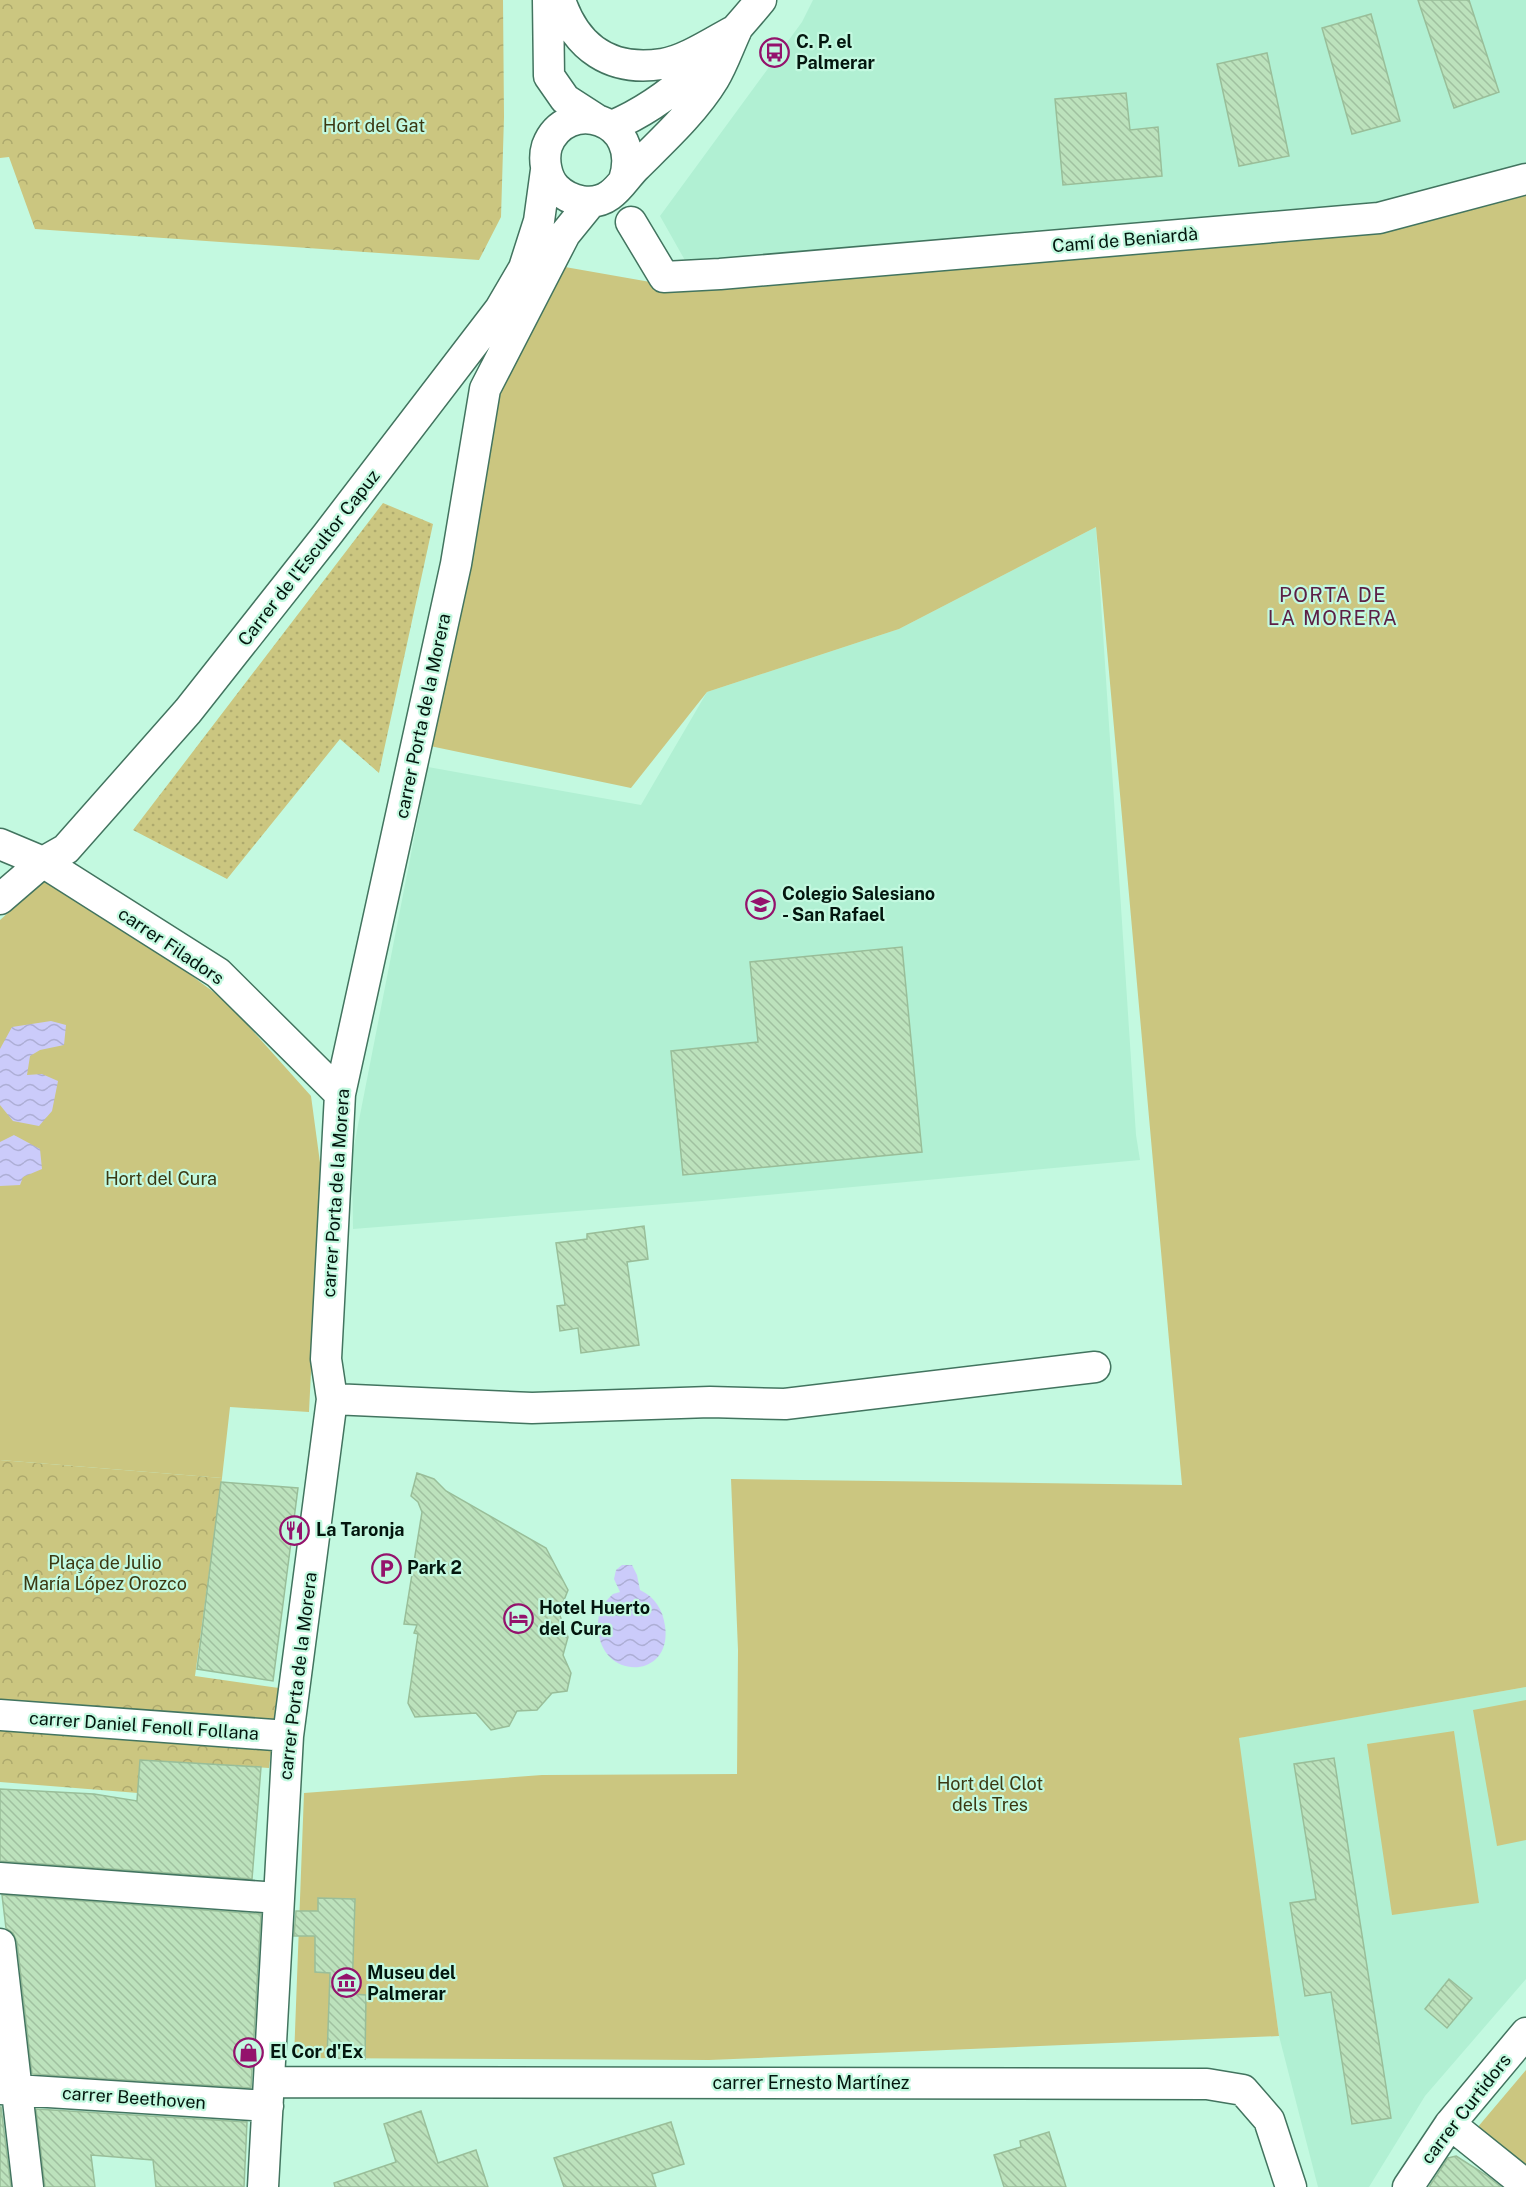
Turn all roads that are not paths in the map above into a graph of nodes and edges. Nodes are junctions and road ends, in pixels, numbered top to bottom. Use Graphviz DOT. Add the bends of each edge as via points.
graph roads {
  1 [pos="548,0"];
  2 [pos="560,0"];
  3 [pos="761,0"];
  4 [pos="737,29"];
  5 [pos="604,123"];
  6 [pos="546,170"];
  7 [pos="624,180"];
  8 [pos="1526,180"];
  9 [pos="591,202"];
  10 [pos="631,222"];
  11 [pos="0,844"];
  12 [pos="43,862"];
  13 [pos="0,899"];
  14 [pos="340,1094"];
  15 [pos="1095,1367"];
  16 [pos="332,1399"];
  17 [pos="0,1715"];
  18 [pos="288,1736"];
  19 [pos="0,1878"];
  20 [pos="278,1899"];
  21 [pos="0,1944"];
  22 [pos="1526,2033"];
  23 [pos="8,2090"];
  24 [pos="269,2094"];
  25 [pos="1450,2124"];
  26 [pos="1526,2185"];
  27 [pos="28,2187"];
  28 [pos="263,2187"];
  29 [pos="1291,2187"];
  30 [pos="1408,2187"];
  1 -- 5 [label="street" via="549,76 565,99"];
  2 -- 4 [label="street" via="567,20 592,50 621,65 663,64"];
  3 -- 4 [label="street"];
  4 -- 5 [label="street" via="689,77 640,115"];
  4 -- 7 [label="street" via="714,80"];
  5 -- 6 [label="street" via="573,121 553,135 545,158"];
  5 -- 7 [label="street" via="622,137 628,151"];
  6 -- 9 [label="street" via="555,188 571,199"];
  6 -- 12 [label="street, Carrer de l'Escultor Capuz" via="539,221 524,268 500,309 189,711 66,849"];
  7 -- 9 [label="street" via="610,195"];
  8 -- 10 [label="street, Camí de Beniardà" via="1379,218 664,277"];
  9 -- 14 [label="street, carrer Porta de la Morera" via="565,234 485,389 456,564"];
  11 -- 12 [label="street, carrer Filadors"];
  12 -- 13 [label="street, Carrer de l'Escultor Capuz"];
  12 -- 14 [label="street, carrer Filadors" via="218,974"];
  14 -- 16 [label="street, carrer Porta de la Morera" via="326,1359"];
  15 -- 16 [label="street" via="784,1404 710,1402 532,1408"];
  16 -- 18 [label="street, carrer Porta de la Morera"];
  17 -- 18 [label="street, carrer Daniel Fenoll Follana"];
  18 -- 20 [label="street, carrer Porta de la Morera"];
  19 -- 20 [label="street"];
  20 -- 24 [label="street, carrer Porta de la Morera"];
  21 -- 23 [label="street"];
  22 -- 25 [label="street, carrer Curtidors"];
  23 -- 24 [label="street, carrer Beethoven"];
  23 -- 27 [label="street"];
  24 -- 28 [label="street, carrer Porta de la Morera"];
  24 -- 29 [label="street, carrer Ernesto Martínez" via="1207,2084 1243,2090 1269,2120"];
  25 -- 26 [label="street"];
  25 -- 30 [label="street, carrer Curtidors"];
}
